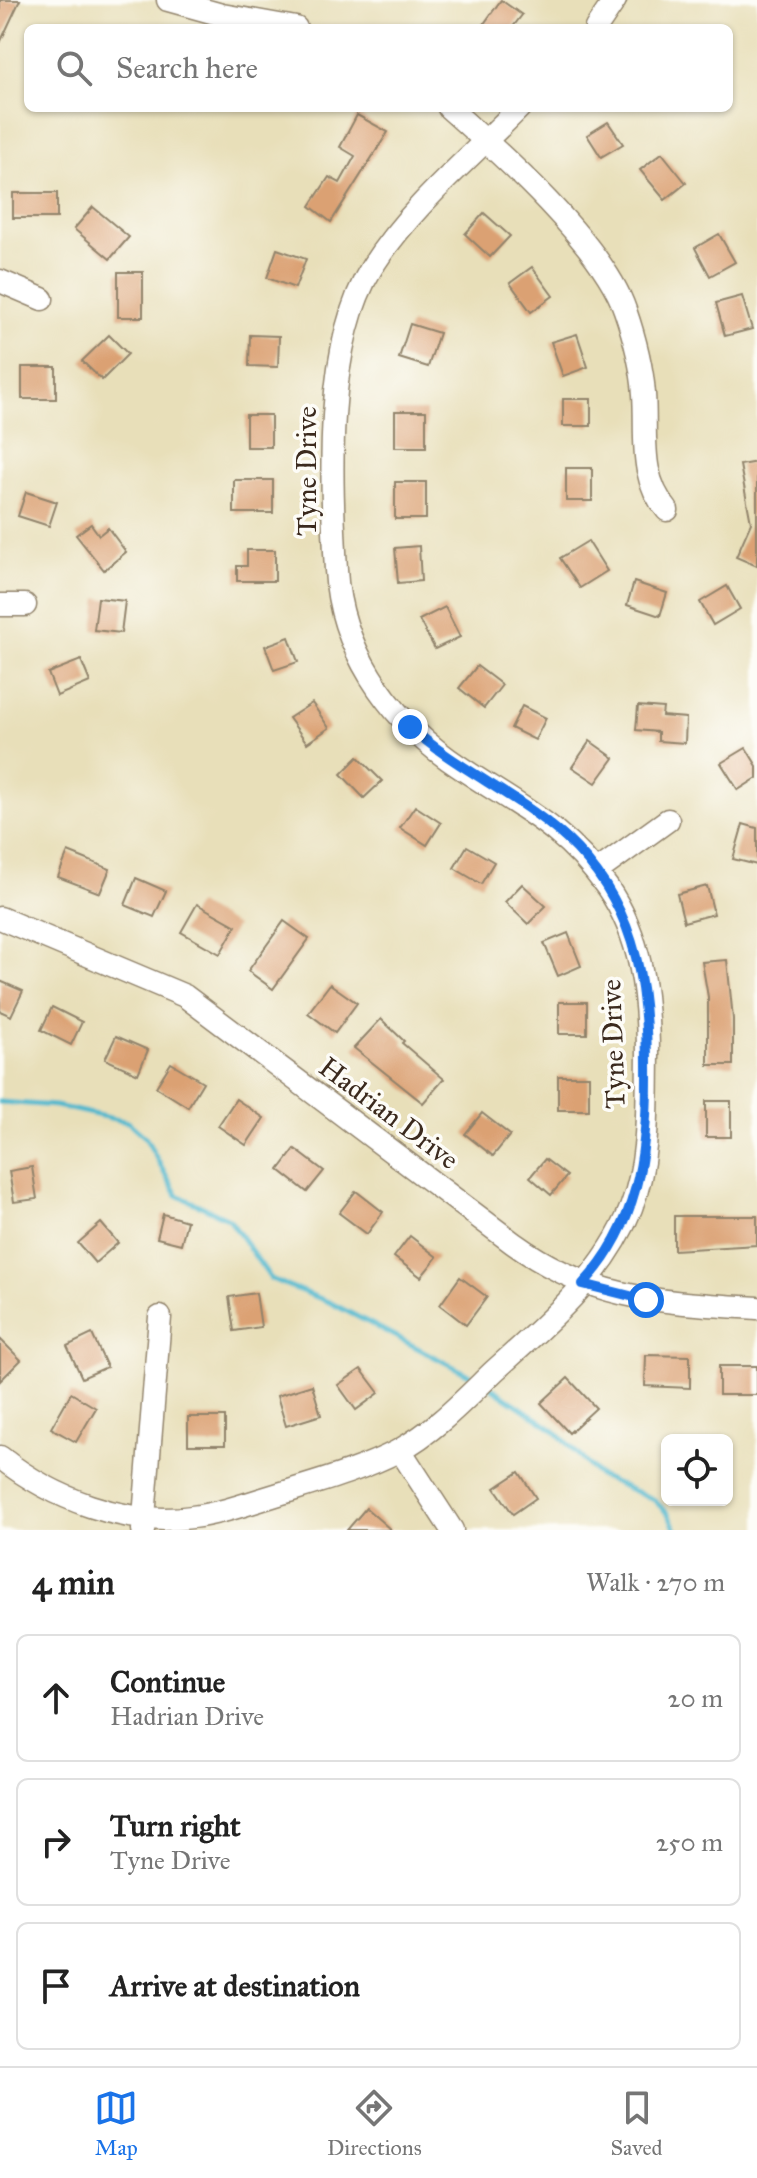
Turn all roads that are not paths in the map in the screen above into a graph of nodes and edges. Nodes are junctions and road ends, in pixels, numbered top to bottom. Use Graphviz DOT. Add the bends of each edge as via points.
graph roads {
  1 [pos="168,0"];
  2 [pos="615,0"];
  3 [pos="273,24"];
  4 [pos="599,24"];
  5 [pos="454,112"];
  6 [pos="515,112"];
  7 [pos="487,141"];
  8 [pos="0,281"];
  9 [pos="42,299"];
  10 [pos="667,510"];
  11 [pos="0,605"];
  12 [pos="25,605"];
  13 [pos="668,820"];
  14 [pos="596,872"];
  15 [pos="0,918"];
  16 [pos="583,1284"];
  17 [pos="757,1308"];
  18 [pos="160,1317"];
  19 [pos="400,1450"];
  20 [pos="0,1457"];
  21 [pos="143,1523"];
  22 [pos="452,1530"];
  1 -- 3 [label="street"];
  2 -- 4 [label="street"];
  5 -- 7 [label="street"];
  6 -- 7 [label="street, Tyne Drive"];
  7 -- 10 [label="street" via="573,231 625,308 644,392 649,480"];
  7 -- 14 [label="street, Tyne Drive" via="390,242 357,295 345,330 335,409 339,598 358,655 395,712 449,760 558,831"];
  8 -- 9 [label="street"];
  11 -- 12 [label="street"];
  13 -- 14 [label="street"];
  14 -- 16 [label="street, Tyne Drive" via="623,915 643,978 647,1104 645,1153 632,1205 609,1253"];
  15 -- 16 [label="street, Hadrian Drive" via="185,996 544,1265"];
  16 -- 17 [label="street, Hadrian Drive" via="646,1300"];
  16 -- 19 [label="street, Tyne Drive" via="445,1418"];
  18 -- 21 [label="street"];
  19 -- 21 [label="street, Tyne Drive" via="349,1472 222,1511"];
  19 -- 22 [label="street"];
  20 -- 21 [label="street, Tyne Drive" via="41,1485"];
}
